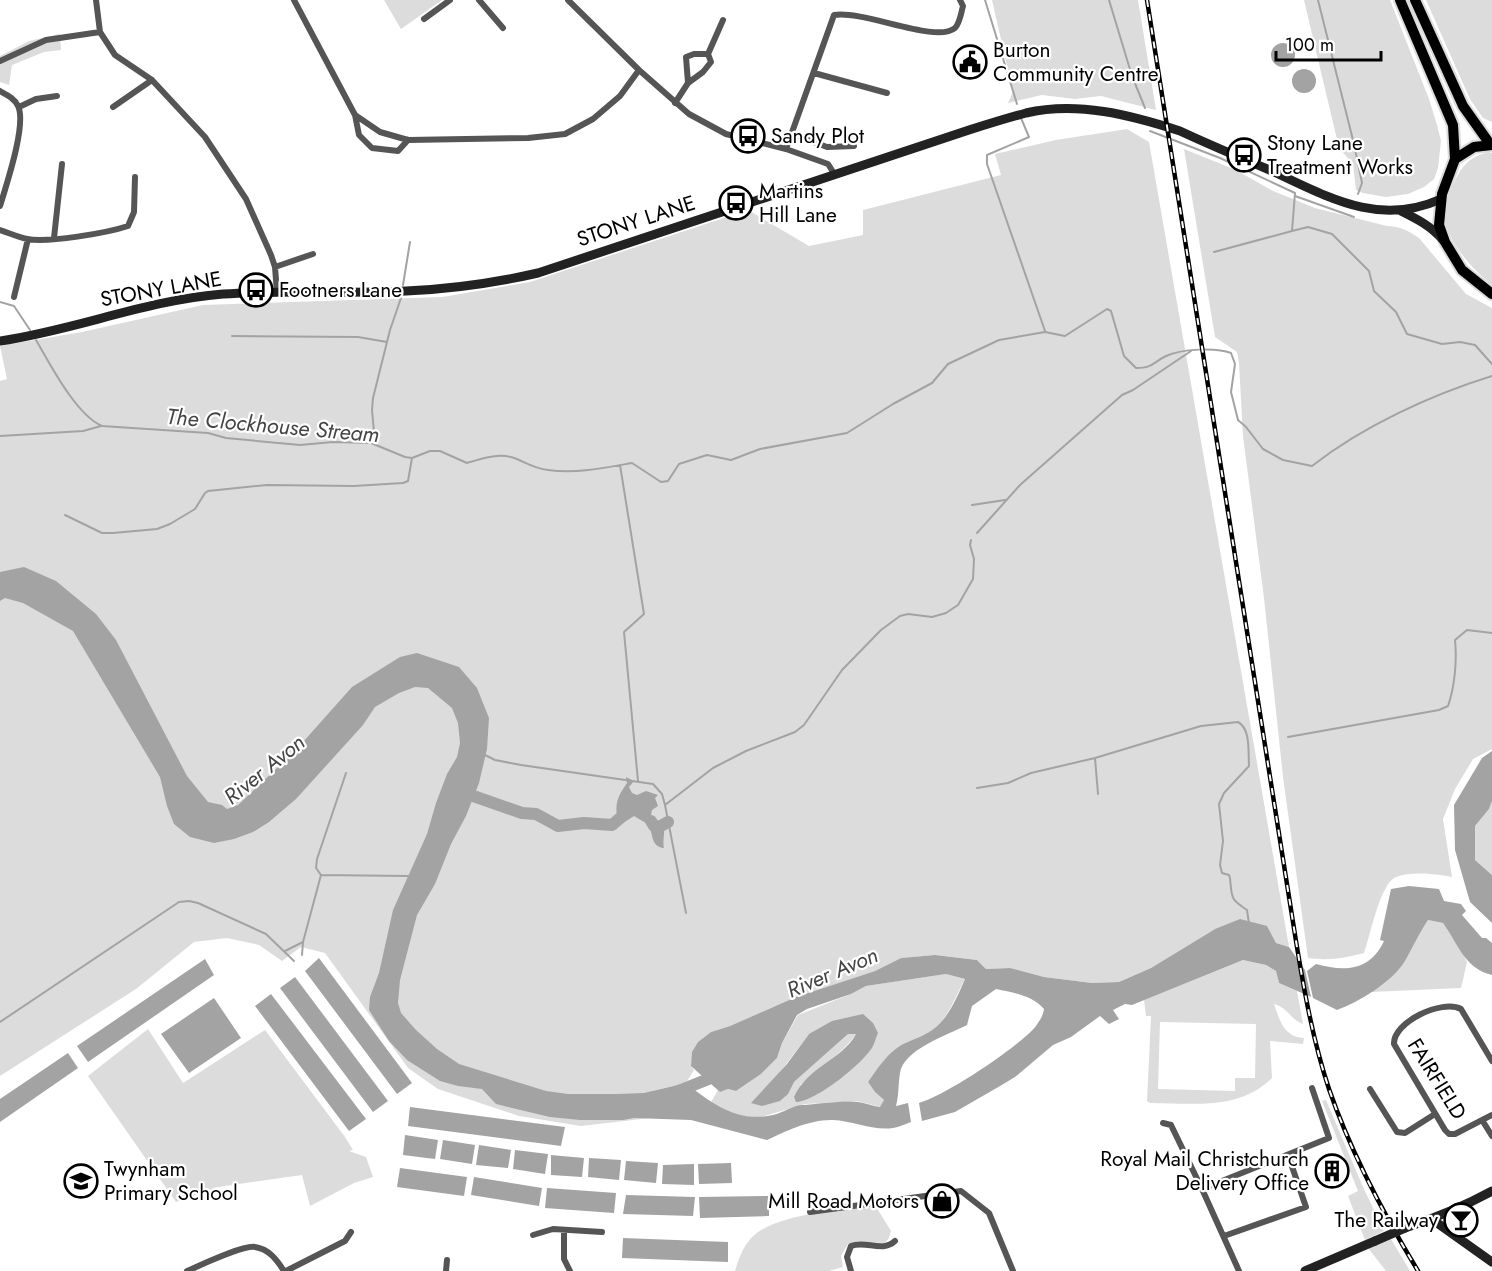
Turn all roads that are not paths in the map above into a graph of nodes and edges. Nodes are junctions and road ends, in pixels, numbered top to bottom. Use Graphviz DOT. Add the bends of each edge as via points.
graph roads {
  1 [pos="96,0"];
  2 [pos="294,0"];
  3 [pos="450,0"];
  4 [pos="479,0"];
  5 [pos="568,0"];
  6 [pos="960,0"];
  7 [pos="1400,0"];
  8 [pos="1415,0"];
  9 [pos="423,19"];
  10 [pos="723,20"];
  11 [pos="503,28"];
  12 [pos="100,32"];
  13 [pos="708,54"];
  14 [pos="0,62"];
  15 [pos="639,70"];
  16 [pos="814,73"];
  17 [pos="152,80"];
  18 [pos="688,83"];
  19 [pos="0,91"];
  20 [pos="887,93"];
  21 [pos="57,96"];
  22 [pos="675,103"];
  23 [pos="19,107"];
  24 [pos="113,107"];
  25 [pos="356,115"];
  26 [pos="792,134"];
  27 [pos="408,140"];
  28 [pos="1491,145"];
  29 [pos="854,147"];
  30 [pos="786,149"];
  31 [pos="1455,159"];
  32 [pos="62,164"];
  33 [pos="835,175"];
  34 [pos="135,177"];
  35 [pos="1441,199"];
  36 [pos="0,206"];
  37 [pos="1401,211"];
  38 [pos="0,230"];
  39 [pos="54,238"];
  40 [pos="28,239"];
  41 [pos="1444,242"];
  42 [pos="313,254"];
  43 [pos="275,267"];
  44 [pos="277,293"];
  45 [pos="1492,294"];
  46 [pos="14,297"];
  47 [pos="0,341"];
  48 [pos="1492,1061"];
  49 [pos="1312,1088"];
  50 [pos="1370,1089"];
  51 [pos="1435,1114"];
  52 [pos="1492,1115"];
  53 [pos="1482,1120"];
  54 [pos="1163,1123"];
  55 [pos="1492,1136"];
  56 [pos="1288,1155"];
  57 [pos="1202,1189"];
  58 [pos="1492,1191"];
  59 [pos="810,1212"];
  60 [pos="1433,1220"];
  61 [pos="564,1230"];
  62 [pos="351,1232"];
  63 [pos="602,1232"];
  64 [pos="533,1236"];
  65 [pos="1224,1236"];
  66 [pos="895,1241"];
  67 [pos="447,1260"];
  68 [pos="1492,1262"];
  69 [pos="1325,1268"];
  70 [pos="187,1271"];
  71 [pos="285,1271"];
  72 [pos="446,1271"];
  73 [pos="570,1271"];
  74 [pos="851,1271"];
  75 [pos="1013,1271"];
  76 [pos="1239,1271"];
  77 [pos="1305,1271"];
  1 -- 12 [label="street"];
  2 -- 25 [label="street"];
  3 -- 9 [label="street"];
  4 -- 11 [label="street"];
  5 -- 15 [label="street"];
  6 -- 16 [label="street" via="963,6 957,26 948,33 933,33 860,15 834,15"];
  7 -- 31 [label="main road" via="1453,125"];
  8 -- 28 [label="main road" via="1463,106"];
  10 -- 13 [label="street"];
  12 -- 14 [label="street" via="46,40"];
  12 -- 17 [label="street" via="115,56"];
  13 -- 18 [label="street" via="711,62"];
  13 -- 18 [label="street" via="686,57"];
  15 -- 22 [label="street"];
  15 -- 27 [label="street" via="620,96 593,119 566,134"];
  16 -- 20 [label="street"];
  16 -- 26 [label="street"];
  17 -- 24 [label="street"];
  17 -- 43 [label="street" via="204,137 246,199"];
  18 -- 22 [label="street"];
  19 -- 23 [label="street"];
  21 -- 23 [label="street"];
  22 -- 30 [label="street" via="726,134"];
  23 -- 36 [label="street" via="15,155"];
  25 -- 27 [label="street" via="380,132"];
  25 -- 27 [label="street" via="359,135 372,148 398,152"];
  26 -- 29 [label="street" via="827,147"];
  26 -- 30 [label="street"];
  28 -- 31 [label="main road" via="1474,147"];
  30 -- 33 [label="street" via="828,164"];
  31 -- 35 [label="main road"];
  32 -- 39 [label="street"];
  33 -- 37 [label="main road, STONY LANE" via="1026,113 1088,110 1123,114 1180,131 1338,201"];
  33 -- 44 [label="main road, STONY LANE" via="502,282 406,291"];
  34 -- 39 [label="street" via="134,212 128,226 111,232"];
  35 -- 37 [label="main road, STONY LANE"];
  35 -- 41 [label="main road" via="1439,225"];
  37 -- 41 [label="main road, STONY LANE" via="1436,232"];
  38 -- 40 [label="street"];
  39 -- 40 [label="street"];
  40 -- 46 [label="street"];
  41 -- 45 [label="main road" via="1462,270"];
  42 -- 43 [label="street"];
  43 -- 44 [label="street"];
  44 -- 47 [label="main road, STONY LANE" via="222,294 140,307"];
  48 -- 51 [label="street, FAIRFIELD" via="1461,1009 1455,1006 1428,1010 1397,1032 1394,1044"];
  49 -- 56 [label="street" via="1329,1138"];
  50 -- 51 [label="street" via="1397,1132 1405,1133"];
  51 -- 53 [label="street, FAIRFIELD" via="1449,1134"];
  52 -- 53 [label="street, FAIRFIELD"];
  53 -- 55 [label="street, FAIRFIELD"];
  54 -- 57 [label="street" via="1171,1125"];
  56 -- 57 [label="street"];
  56 -- 65 [label="street" via="1306,1207"];
  57 -- 65 [label="street"];
  58 -- 60 [label="main road"];
  59 -- 75 [label="street" via="961,1191 989,1213"];
  60 -- 68 [label="main road"];
  60 -- 69 [label="main road, bridge" via="1375,1241"];
  61 -- 63 [label="street"];
  61 -- 64 [label="street" via="553,1229"];
  61 -- 73 [label="street" via="564,1259"];
  62 -- 71 [label="street" via="345,1241"];
  65 -- 76 [label="street"];
  66 -- 74 [label="street" via="886,1247 851,1246 847,1257"];
  67 -- 72 [label="street"];
  69 -- 77 [label="main road"];
  70 -- 71 [label="street" via="255,1247 271,1254"];
}
